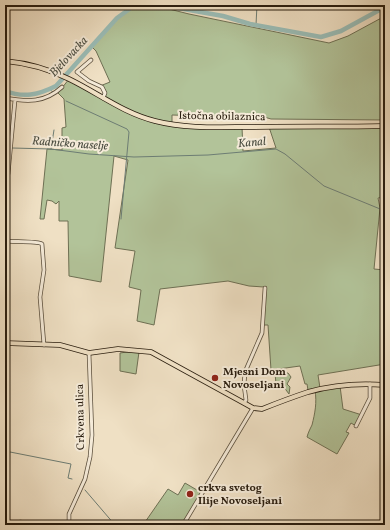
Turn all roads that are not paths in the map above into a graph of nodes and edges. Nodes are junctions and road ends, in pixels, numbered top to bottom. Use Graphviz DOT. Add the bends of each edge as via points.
graph roads {
  1 [pos="91,60"];
  2 [pos="5,61"];
  3 [pos="62,87"];
  4 [pos="5,98"];
  5 [pos="103,98"];
  6 [pos="15,100"];
  7 [pos="385,126"];
  8 [pos="8,174"];
  9 [pos="5,241"];
  10 [pos="265,288"];
  11 [pos="5,344"];
  12 [pos="44,345"];
  13 [pos="89,353"];
  14 [pos="370,384"];
  15 [pos="385,385"];
  16 [pos="244,404"];
  17 [pos="253,408"];
  18 [pos="356,426"];
  19 [pos="5,524"];
  20 [pos="29,525"];
  21 [pos="69,525"];
  22 [pos="183,525"];
  1 -- 5 [label="street" via="77,72 89,82 102,87 105,93"];
  2 -- 5 [label="main road, Istočna obilaznica" via="26,64 61,75"];
  3 -- 6 [label="street" via="44,98"];
  4 -- 6 [label="street"];
  5 -- 7 [label="main road, Istočna obilaznica" via="141,117 172,125"];
  6 -- 8 [label="street"];
  9 -- 12 [label="street" via="42,243 44,270 40,297"];
  10 -- 16 [label="street" via="262,334 245,372"];
  11 -- 12 [label="main road"];
  12 -- 13 [label="main road" via="60,345"];
  13 -- 16 [label="main road" via="118,349 151,352"];
  13 -- 21 [label="street, Crkvena ulica" via="92,435 90,457 86,478 69,514"];
  14 -- 15 [label="main road"];
  14 -- 17 [label="main road" via="325,388 262,409"];
  14 -- 18 [label="street" via="370,398"];
  16 -- 17 [label="main road"];
  17 -- 22 [label="street"];
  19 -- 20 [label="street" via="21,522"];
}
